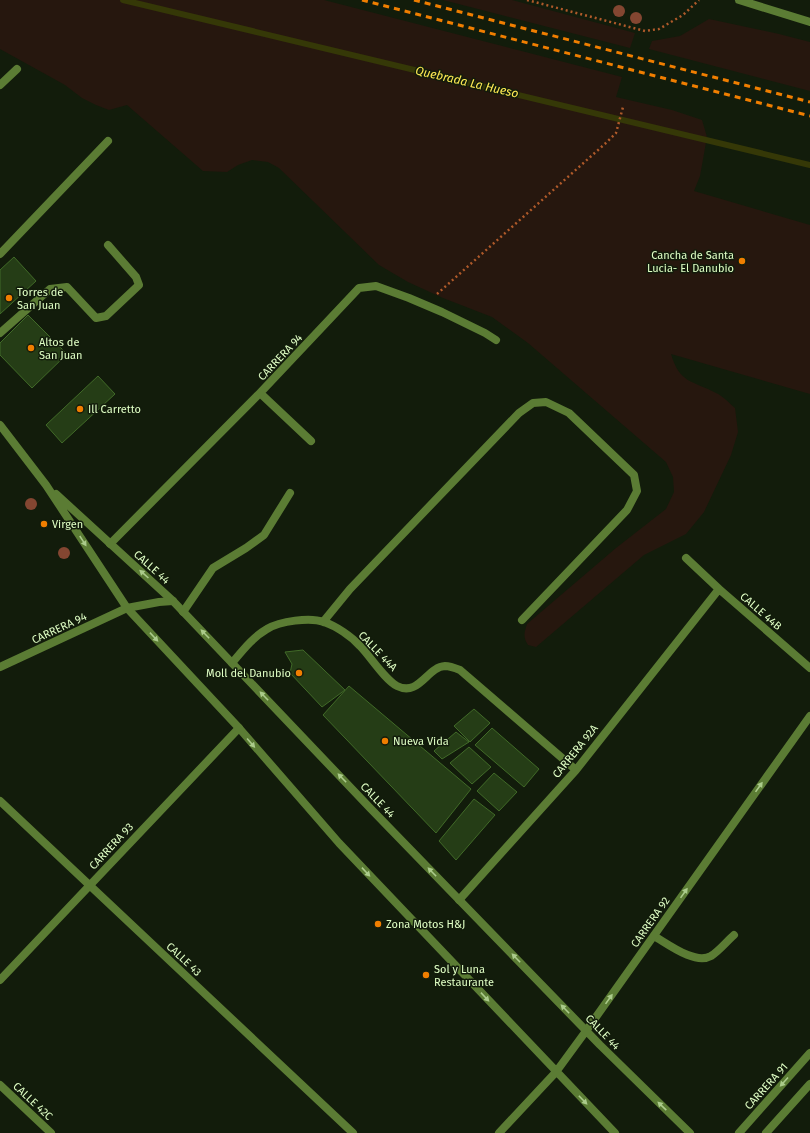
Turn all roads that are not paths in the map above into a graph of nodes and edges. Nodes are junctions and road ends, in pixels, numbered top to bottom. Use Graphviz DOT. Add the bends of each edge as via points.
graph roads {
  1 [pos="739,0"];
  2 [pos="810,22"];
  3 [pos="17,69"];
  4 [pos="0,85"];
  5 [pos="108,141"];
  6 [pos="108,244"];
  7 [pos="0,254"];
  8 [pos="0,333"];
  9 [pos="496,340"];
  10 [pos="260,394"];
  11 [pos="0,425"];
  12 [pos="311,441"];
  13 [pos="46,485"];
  14 [pos="290,493"];
  15 [pos="110,544"];
  16 [pos="686,558"];
  17 [pos="719,589"];
  18 [pos="173,601"];
  19 [pos="127,608"];
  20 [pos="183,612"];
  21 [pos="522,620"];
  22 [pos="322,622"];
  23 [pos="232,662"];
  24 [pos="0,667"];
  25 [pos="810,668"];
  26 [pos="810,716"];
  27 [pos="239,728"];
  28 [pos="576,770"];
  29 [pos="0,801"];
  30 [pos="90,885"];
  31 [pos="459,900"];
  32 [pos="734,935"];
  33 [pos="654,936"];
  34 [pos="0,980"];
  35 [pos="586,1031"];
  36 [pos="810,1053"];
  37 [pos="556,1072"];
  38 [pos="810,1084"];
  39 [pos="0,1085"];
  40 [pos="51,1133"];
  41 [pos="353,1133"];
  42 [pos="499,1133"];
  43 [pos="615,1133"];
  44 [pos="690,1133"];
  45 [pos="739,1133"];
  46 [pos="766,1133"];
  1 -- 2 [label="street"];
  3 -- 4 [label="street"];
  5 -- 7 [label="street"];
  6 -- 8 [label="street" via="136,277 139,285 106,316 96,318 66,287 50,289"];
  9 -- 10 [label="street, CARRERA 94" via="425,304 376,286 360,288"];
  10 -- 12 [label="street"];
  10 -- 15 [label="street, CARRERA 94"];
  11 -- 13 [label="street, CALLE 44"];
  13 -- 15 [label="street, CALLE 44"];
  13 -- 19 [label="street, CALLE 44, one-way"];
  14 -- 20 [label="street" via="264,535 213,568"];
  18 -- 15 [label="street, CALLE 44, one-way"];
  16 -- 17 [label="street, CALLE 44B"];
  17 -- 25 [label="street, CALLE 44B"];
  17 -- 28 [label="street, CARRERA 92A"];
  18 -- 19 [label="street, CARRERA 94"];
  18 -- 20 [label="street, CALLE 44"];
  19 -- 24 [label="street, CARRERA 94"];
  19 -- 27 [label="street, CALLE 44, one-way"];
  23 -- 20 [label="street, CALLE 44, one-way"];
  21 -- 22 [label="street" via="627,510 637,491 634,475 568,413 546,402 532,403 519,413 350,589"];
  22 -- 23 [label="street, CALLE 44A" via="297,620 272,626 255,637"];
  22 -- 28 [label="street, CALLE 44A" via="358,644 397,686 416,686 444,666 460,670"];
  31 -- 23 [label="street, CALLE 44, one-way"];
  33 -- 26 [label="street, CARRERA 92, one-way"];
  27 -- 30 [label="street, CARRERA 93"];
  27 -- 37 [label="street, CALLE 44, one-way" via="339,843"];
  28 -- 31 [label="street, CARRERA 92A"];
  29 -- 30 [label="street, CALLE 43"];
  30 -- 34 [label="street, CARRERA 93"];
  30 -- 41 [label="street, CALLE 43"];
  35 -- 31 [label="street, CALLE 44, one-way"];
  32 -- 33 [label="street" via="710,956 701,959"];
  35 -- 33 [label="street, CARRERA 92, one-way"];
  35 -- 37 [label="street, CARRERA 92"];
  44 -- 35 [label="street, CALLE 44, one-way"];
  36 -- 45 [label="street, CARRERA 91, one-way"];
  37 -- 42 [label="street, CARRERA 92"];
  37 -- 43 [label="street, CALLE 44, one-way"];
  38 -- 46 [label="street"];
  39 -- 40 [label="street, CALLE 42C"];
}
